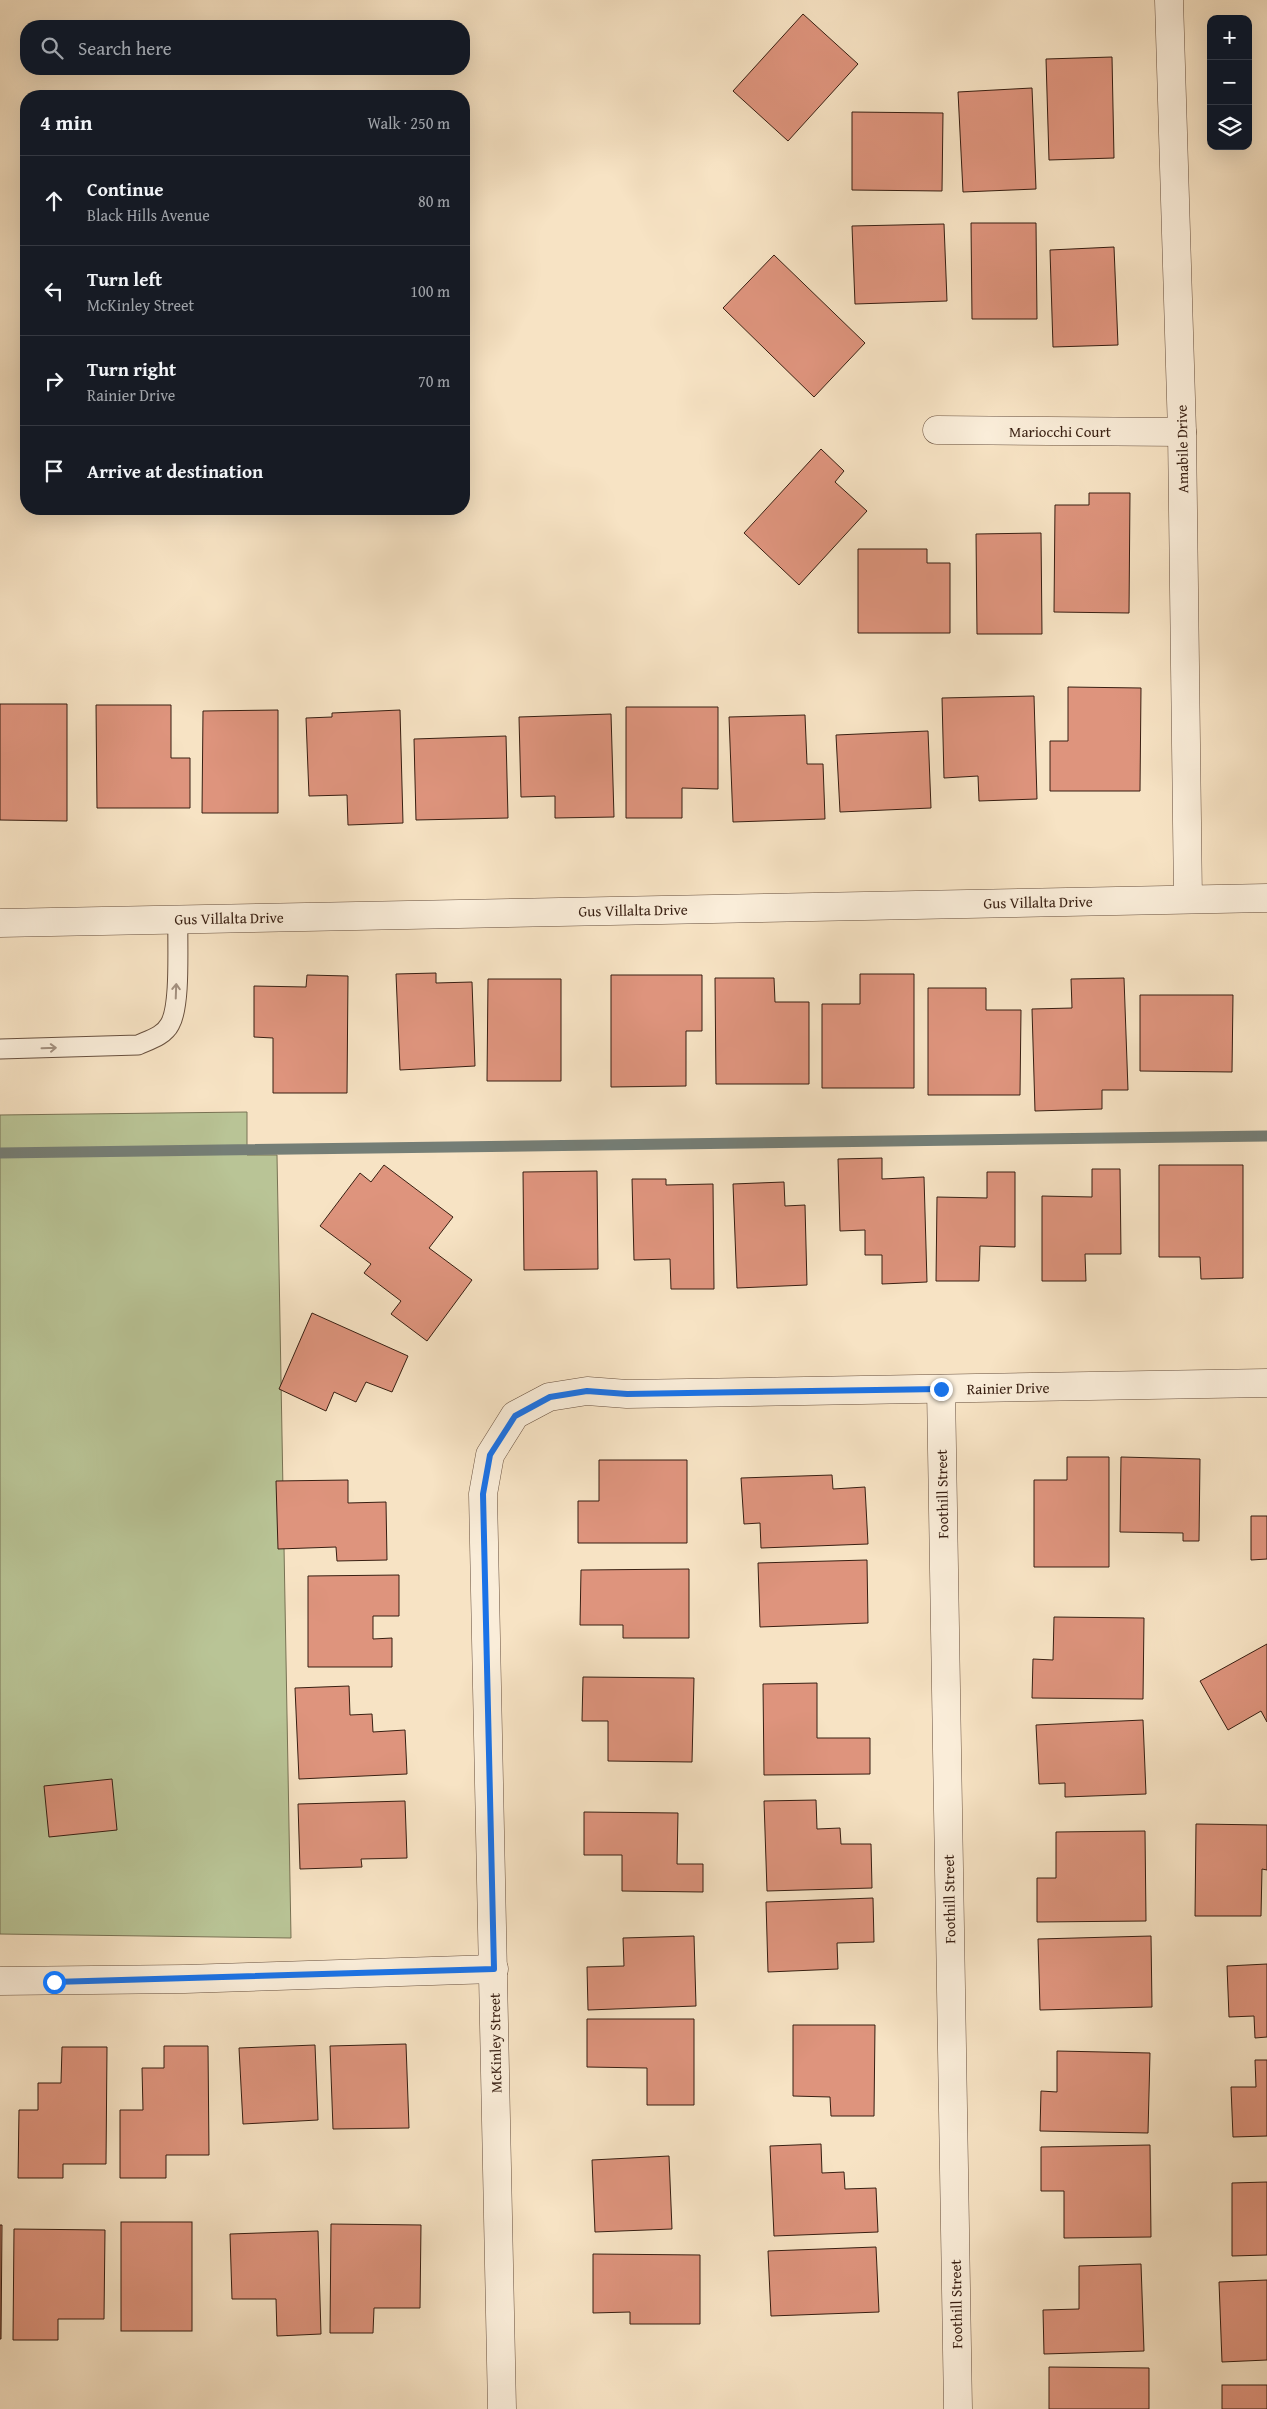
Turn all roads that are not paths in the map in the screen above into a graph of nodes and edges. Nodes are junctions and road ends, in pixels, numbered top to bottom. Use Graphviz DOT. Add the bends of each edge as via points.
graph roads {
  1 [pos="1170,0"];
  2 [pos="937,430"];
  3 [pos="1182,432"];
  4 [pos="1267,898"];
  5 [pos="1188,899"];
  6 [pos="178,920"];
  7 [pos="0,923"];
  8 [pos="0,1049"];
  9 [pos="1267,1383"];
  10 [pos="941,1389"];
  11 [pos="515,1416"];
  12 [pos="494,1969"];
  13 [pos="0,1981"];
  14 [pos="502,2409"];
  15 [pos="958,2409"];
  1 -- 3 [label="street, Amabile Drive"];
  2 -- 3 [label="street, Mariocchi Court"];
  3 -- 5 [label="street, Amabile Drive"];
  4 -- 5 [label="street, Gus Villalta Drive"];
  5 -- 6 [label="street, Gus Villalta Drive"];
  6 -- 7 [label="street, Gus Villalta Drive"];
  8 -- 6 [label="lane, one-way" via="138,1045 158,1036 170,1024 176,1005"];
  9 -- 10 [label="street, Rainier Drive"];
  10 -- 11 [label="street, Rainier Drive" via="627,1394 587,1391 550,1397"];
  10 -- 15 [label="street, Foothill Street"];
  11 -- 12 [label="street, McKinley Street" via="490,1455 483,1494"];
  12 -- 13 [label="street"];
  12 -- 14 [label="street, McKinley Street"];
}
